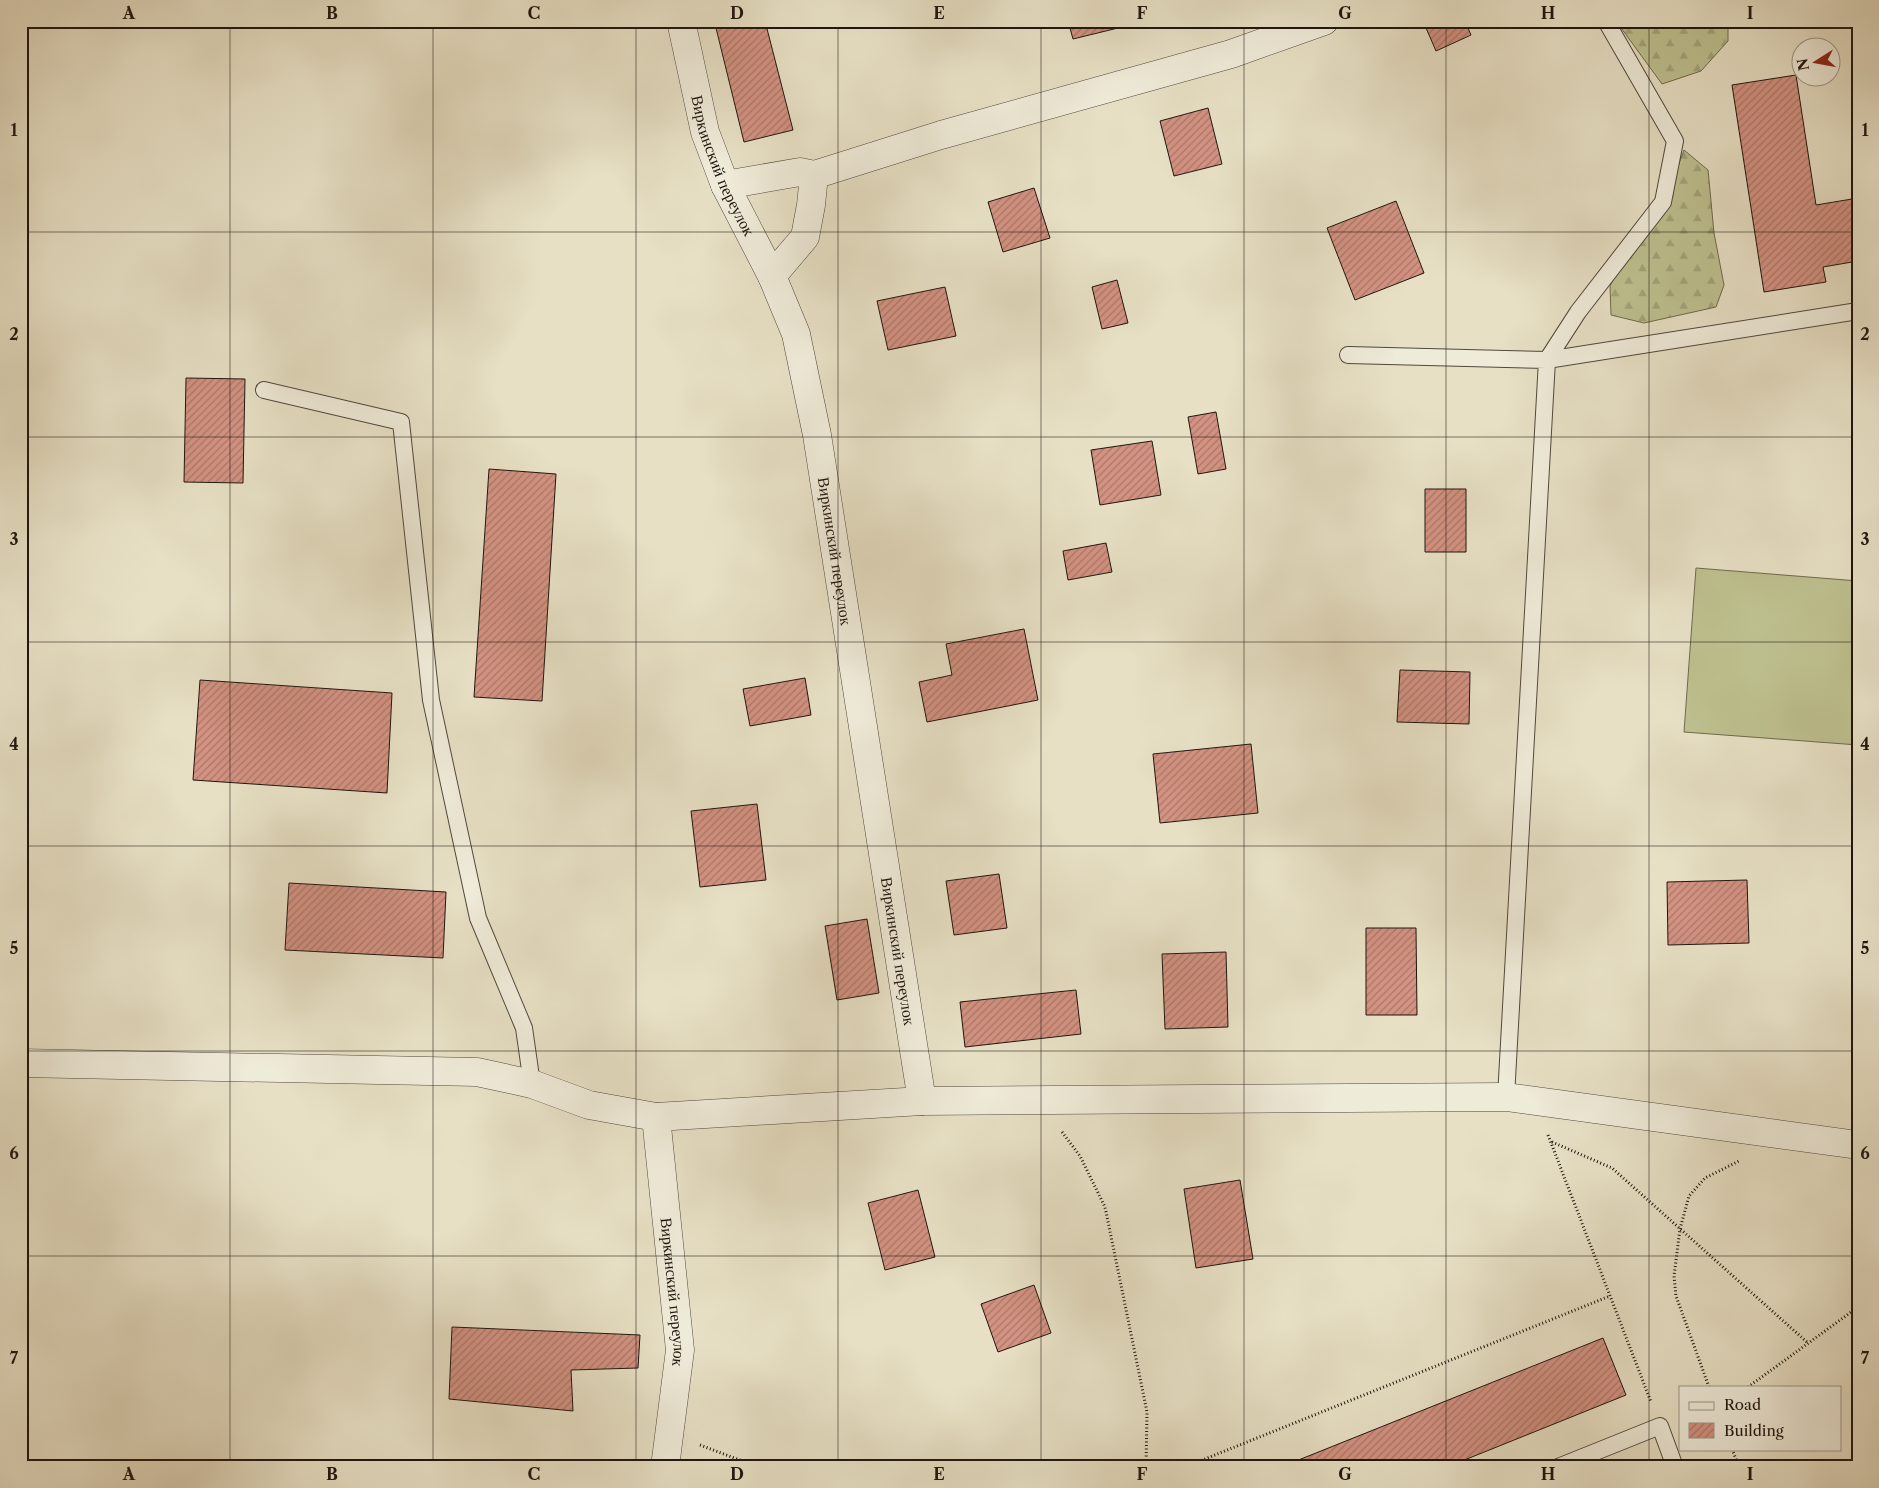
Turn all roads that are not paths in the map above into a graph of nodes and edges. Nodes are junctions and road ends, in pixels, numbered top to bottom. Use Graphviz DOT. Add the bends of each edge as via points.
graph roads {
  1 [pos="681,21"];
  2 [pos="1324,21"];
  3 [pos="1606,21"];
  4 [pos="814,175"];
  5 [pos="724,185"];
  6 [pos="772,276"];
  7 [pos="1858,311"];
  8 [pos="1348,355"];
  9 [pos="1547,360"];
  10 [pos="264,390"];
  11 [pos="21,1063"];
  12 [pos="532,1084"];
  13 [pos="1506,1097"];
  14 [pos="922,1101"];
  15 [pos="656,1117"];
  16 [pos="1858,1145"];
  17 [pos="665,1467"];
  18 [pos="1558,1467"];
  19 [pos="1675,1467"];
  1 -- 5 [label="street, Виркинский переулок" via="705,132"];
  2 -- 4 [label="street" via="1230,54 941,135"];
  3 -- 9 [label="lane" via="1675,141 1663,202 1578,312"];
  4 -- 5 [label="street" via="800,172"];
  4 -- 6 [label="street" via="805,237"];
  5 -- 6 [label="street, Виркинский переулок"];
  6 -- 14 [label="street, Виркинский переулок" via="796,334 817,435"];
  7 -- 9 [label="lane"];
  8 -- 9 [label="lane"];
  9 -- 13 [label="lane"];
  10 -- 12 [label="lane" via="401,422 431,700 478,918 524,1028"];
  11 -- 12 [label="street" via="477,1072"];
  12 -- 15 [label="street" via="589,1105"];
  13 -- 14 [label="street"];
  13 -- 16 [label="street"];
  14 -- 15 [label="street"];
  15 -- 17 [label="street, Виркинский переулок" via="680,1350"];
  18 -- 19 [label="lane" via="1660,1426"];
}
